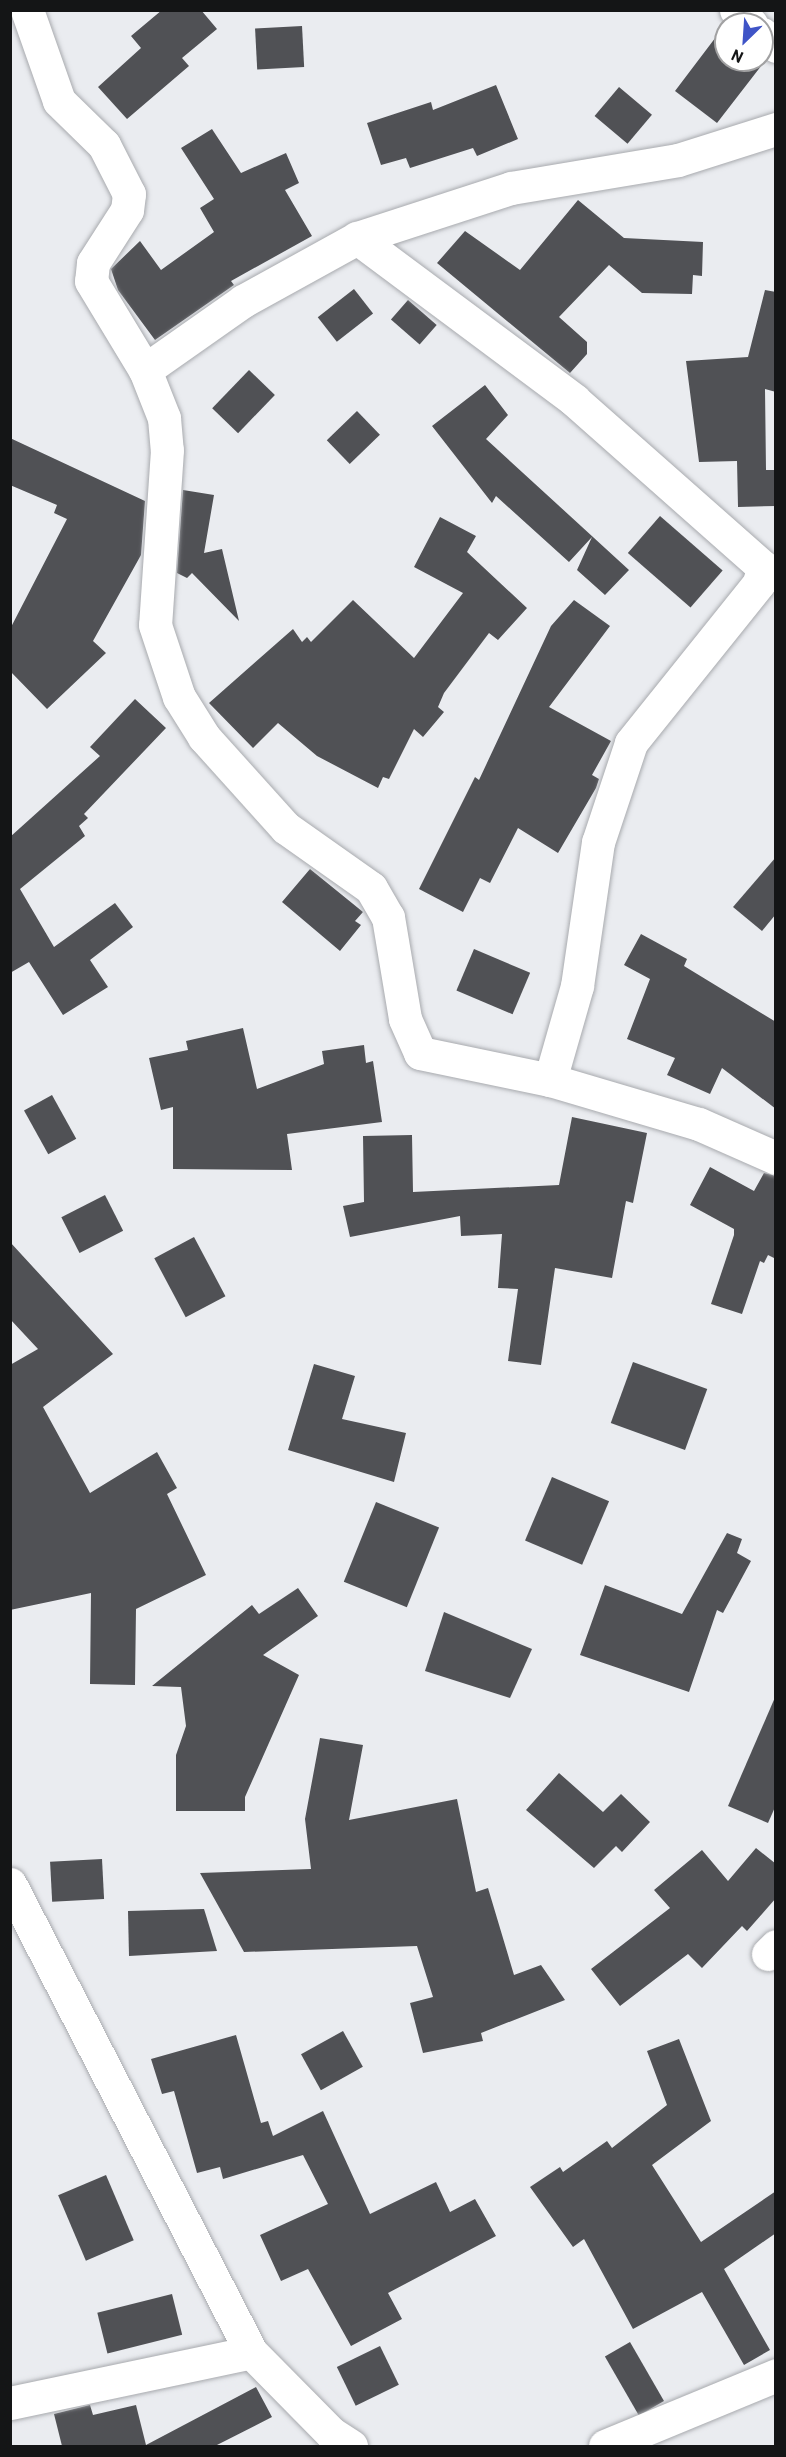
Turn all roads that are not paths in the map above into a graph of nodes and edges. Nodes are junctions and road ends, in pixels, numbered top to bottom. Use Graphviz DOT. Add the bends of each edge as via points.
graph roads {
  1 [pos="27,10"];
  2 [pos="776,129"];
  3 [pos="357,238"];
  4 [pos="145,370"];
  5 [pos="550,1080"];
  6 [pos="776,1158"];
  7 [pos="10,1884"];
  8 [pos="251,2352"];
  9 [pos="776,2375"];
  10 [pos="10,2403"];
  11 [pos="351,2446"];
  12 [pos="604,2446"];
  1 -- 4 [label="street" via="59,101 104,145 123,176 126,210 93,263 90,281"];
  2 -- 3 [label="street" via="678,160 511,188"];
  3 -- 4 [label="street" via="269,284"];
  3 -- 5 [label="street" via="574,400 763,567 759,583 631,743 598,842 577,986"];
  4 -- 5 [label="street" via="164,418 167,450 155,625 178,697 236,780 286,828 371,888 388,917 405,1019 420,1053"];
  5 -- 6 [label="street" via="699,1124"];
  7 -- 8 [label="street"];
  8 -- 10 [label="street"];
  8 -- 11 [label="street" via="331,2433"];
  9 -- 12 [label="street"];
}
